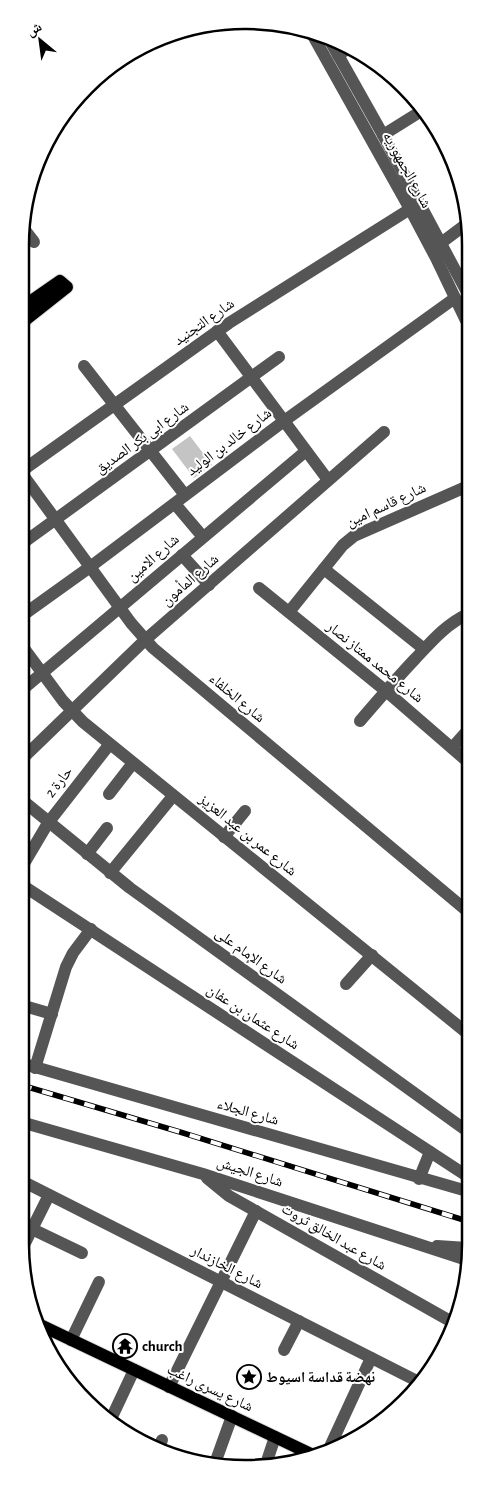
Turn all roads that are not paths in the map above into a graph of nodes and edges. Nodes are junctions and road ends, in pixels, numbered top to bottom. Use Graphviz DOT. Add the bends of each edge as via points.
graph roads {
  1 [pos="316,40"];
  2 [pos="334,48"];
  3 [pos="343,52"];
  4 [pos="338,55"];
  5 [pos="417,114"];
  6 [pos="383,135"];
  7 [pos="410,209"];
  8 [pos="462,228"];
  9 [pos="29,236"];
  10 [pos="34,242"];
  11 [pos="441,243"];
  12 [pos="462,283"];
  13 [pos="456,298"];
  14 [pos="29,303"];
  15 [pos="462,311"];
  16 [pos="29,317"];
  17 [pos="217,331"];
  18 [pos="280,357"];
  19 [pos="84,366"];
  20 [pos="252,378"];
  21 [pos="116,405"];
  22 [pos="284,421"];
  23 [pos="384,432"];
  24 [pos="306,451"];
  25 [pos="151,452"];
  26 [pos="29,466"];
  27 [pos="328,480"];
  28 [pos="29,483"];
  29 [pos="462,489"];
  30 [pos="185,495"];
  31 [pos="174,504"];
  32 [pos="56,520"];
  33 [pos="203,537"];
  34 [pos="29,539"];
  35 [pos="182,555"];
  36 [pos="90,567"];
  37 [pos="324,570"];
  38 [pos="209,585"];
  39 [pos="259,588"];
  40 [pos="120,608"];
  41 [pos="29,611"];
  42 [pos="289,612"];
  43 [pos="462,618"];
  44 [pos="145,640"];
  45 [pos="424,649"];
  46 [pos="29,656"];
  47 [pos="42,674"];
  48 [pos="29,684"];
  49 [pos="386,691"];
  50 [pos="71,710"];
  51 [pos="360,721"];
  52 [pos="462,737"];
  53 [pos="109,745"];
  54 [pos="452,748"];
  55 [pos="29,753"];
  56 [pos="462,757"];
  57 [pos="133,763"];
  58 [pos="109,794"];
  59 [pos="173,796"];
  60 [pos="29,806"];
  61 [pos="245,811"];
  62 [pos="48,822"];
  63 [pos="107,828"];
  64 [pos="224,837"];
  65 [pos="87,854"];
  66 [pos="29,855"];
  67 [pos="110,873"];
  68 [pos="29,889"];
  69 [pos="462,901"];
  70 [pos="91,929"];
  71 [pos="372,955"];
  72 [pos="346,984"];
  73 [pos="29,1007"];
  74 [pos="52,1014"];
  75 [pos="462,1029"];
  76 [pos="29,1066"];
  77 [pos="35,1068"];
  78 [pos="29,1125"];
  79 [pos="462,1127"];
  80 [pos="430,1152"];
  81 [pos="462,1173"];
  82 [pos="203,1174"];
  83 [pos="419,1178"];
  84 [pos="29,1185"];
  85 [pos="462,1190"];
  86 [pos="48,1195"];
  87 [pos="256,1211"];
  88 [pos="32,1229"];
  89 [pos="29,1235"];
  90 [pos="426,1247"];
  91 [pos="462,1247"];
  92 [pos="82,1253"];
  93 [pos="462,1258"];
  94 [pos="99,1282"];
  95 [pos="221,1282"];
  96 [pos="448,1320"];
  97 [pos="299,1321"];
  98 [pos="46,1329"];
  99 [pos="71,1340"];
  100 [pos="284,1350"];
  101 [pos="371,1358"];
  102 [pos="134,1370"];
  103 [pos="414,1379"];
  104 [pos="169,1387"];
  105 [pos="113,1414"];
  106 [pos="232,1416"];
  107 [pos="275,1437"];
  108 [pos="332,1442"];
  109 [pos="306,1452"];
  110 [pos="217,1458"];
  111 [pos="268,1459"];
  1 -- 7 [label="street, شارع الجمهوريه"];
  2 -- 4 [label="street, شارع الجمهوريه"];
  3 -- 4 [label="street"];
  4 -- 6 [label="street, شارع الجمهوريه"];
  5 -- 6 [label="street"];
  6 -- 11 [label="street, شارع الجمهوريه"];
  7 -- 13 [label="street, شارع الجمهوريه"];
  7 -- 17 [label="street, شارع التجنيد"];
  8 -- 11 [label="street"];
  9 -- 10 [label="street"];
  11 -- 12 [label="street, شارع الجمهوريه"];
  13 -- 15 [label="street, شارع الجمهوريه"];
  13 -- 22 [label="street, شارع خالد بن الوليد"];
  14 -- 16 [label="main road" via="60,281 67,288"];
  17 -- 20 [label="street"];
  17 -- 21 [label="street, شارع التجنيد"];
  18 -- 20 [label="street, شارع ابى بكر الصديق"];
  19 -- 21 [label="street"];
  20 -- 22 [label="street"];
  20 -- 25 [label="street, شارع ابى بكر الصديق"];
  21 -- 25 [label="street"];
  21 -- 26 [label="street, شارع التجنيد"];
  22 -- 24 [label="street"];
  22 -- 30 [label="street, شارع خالد بن الوليد"];
  23 -- 27 [label="street, شارع المأمون"];
  24 -- 27 [label="street"];
  24 -- 33 [label="street, شارع الامين"];
  25 -- 30 [label="street"];
  25 -- 32 [label="street, شارع ابى بكر الصديق"];
  27 -- 38 [label="street, شارع المأمون"];
  28 -- 32 [label="street, شارع الخلفاء"];
  29 -- 37 [label="street, شارع قاسم امين" via="360,532 348,540"];
  30 -- 31 [label="street, شارع خالد بن الوليد"];
  31 -- 33 [label="street"];
  31 -- 36 [label="street, شارع خالد بن الوليد"];
  32 -- 34 [label="street, شارع ابى بكر الصديق"];
  32 -- 36 [label="street, شارع الخلفاء"];
  33 -- 35 [label="street, شارع الامين"];
  35 -- 38 [label="street"];
  35 -- 40 [label="street, شارع الامين"];
  36 -- 40 [label="street, شارع الخلفاء"];
  36 -- 41 [label="street, شارع خالد بن الوليد"];
  37 -- 42 [label="street, شارع قاسم امين"];
  37 -- 45 [label="street"];
  38 -- 44 [label="street, شارع المأمون"];
  39 -- 42 [label="street, شارع محمد ممتاز نصار"];
  40 -- 44 [label="street, شارع الخلفاء"];
  40 -- 47 [label="street, شارع الامين"];
  42 -- 49 [label="street, شارع محمد ممتاز نصار"];
  43 -- 45 [label="street" via="446,627"];
  44 -- 50 [label="street, شارع المأمون"];
  44 -- 69 [label="street, شارع الخلفاء"];
  45 -- 49 [label="street"];
  46 -- 47 [label="street, شارع عمر بن عبد العزيز"];
  47 -- 48 [label="street, شارع الامين"];
  47 -- 50 [label="street, شارع عمر بن عبد العزيز"];
  49 -- 51 [label="street"];
  49 -- 54 [label="street, شارع محمد ممتاز نصار"];
  50 -- 53 [label="street, شارع عمر بن عبد العزيز"];
  50 -- 55 [label="street, شارع المأمون"];
  52 -- 54 [label="street"];
  53 -- 57 [label="street, شارع عمر بن عبد العزيز"];
  53 -- 62 [label="street, حارة 2"];
  54 -- 56 [label="street, شارع محمد ممتاز نصار"];
  57 -- 58 [label="street"];
  57 -- 59 [label="street, شارع عمر بن عبد العزيز"];
  59 -- 64 [label="street, شارع عمر بن عبد العزيز"];
  59 -- 67 [label="street"];
  60 -- 62 [label="street, شارع الإمام على"];
  61 -- 64 [label="street"];
  62 -- 65 [label="street, شارع الإمام على"];
  62 -- 66 [label="street, حارة 2"];
  63 -- 65 [label="street"];
  64 -- 71 [label="street, شارع عمر بن عبد العزيز"];
  65 -- 67 [label="street, شارع الإمام على"];
  67 -- 79 [label="street, شارع الإمام على"];
  68 -- 70 [label="street, شارع عثمان بن عفان"];
  70 -- 74 [label="street" via="69,960"];
  70 -- 80 [label="street, شارع عثمان بن عفان"];
  71 -- 72 [label="street"];
  71 -- 75 [label="street, شارع عمر بن عبد العزيز"];
  73 -- 74 [label="street"];
  74 -- 77 [label="street"];
  76 -- 77 [label="street, شارع الجلاء"];
  77 -- 83 [label="street, شارع الجلاء"];
  78 -- 82 [label="street, شارع الجيش"];
  80 -- 81 [label="street, شارع عثمان بن عفان"];
  80 -- 83 [label="street"];
  82 -- 87 [label="street, شارع عبد الخالق ثروت" via="228,1196"];
  82 -- 90 [label="street, شارع الجيش"];
  83 -- 85 [label="street, شارع الجلاء"];
  84 -- 86 [label="street, شارع الخازندار"];
  86 -- 88 [label="street"];
  86 -- 95 [label="street, شارع الخازندار"];
  87 -- 95 [label="street"];
  87 -- 96 [label="street, شارع عبد الخالق ثروت"];
  88 -- 89 [label="street"];
  88 -- 92 [label="street"];
  90 -- 91 [label="street"];
  90 -- 93 [label="street, شارع الجيش"];
  94 -- 99 [label="street"];
  95 -- 97 [label="street, شارع الخازندار"];
  95 -- 104 [label="street"];
  97 -- 100 [label="street"];
  97 -- 101 [label="street, شارع الخازندار"];
  98 -- 99 [label="main road, شارع يسرى راغب"];
  99 -- 102 [label="main road, شارع يسرى راغب"];
  101 -- 103 [label="street, شارع الخازندار"];
  101 -- 108 [label="street"];
  102 -- 104 [label="main road, شارع يسرى راغب"];
  102 -- 105 [label="street"];
  104 -- 106 [label="main road, شارع يسرى راغب"];
  106 -- 107 [label="main road, شارع يسرى راغب"];
  106 -- 110 [label="street"];
  107 -- 109 [label="main road, شارع يسرى راغب"];
  107 -- 111 [label="street"];
}
